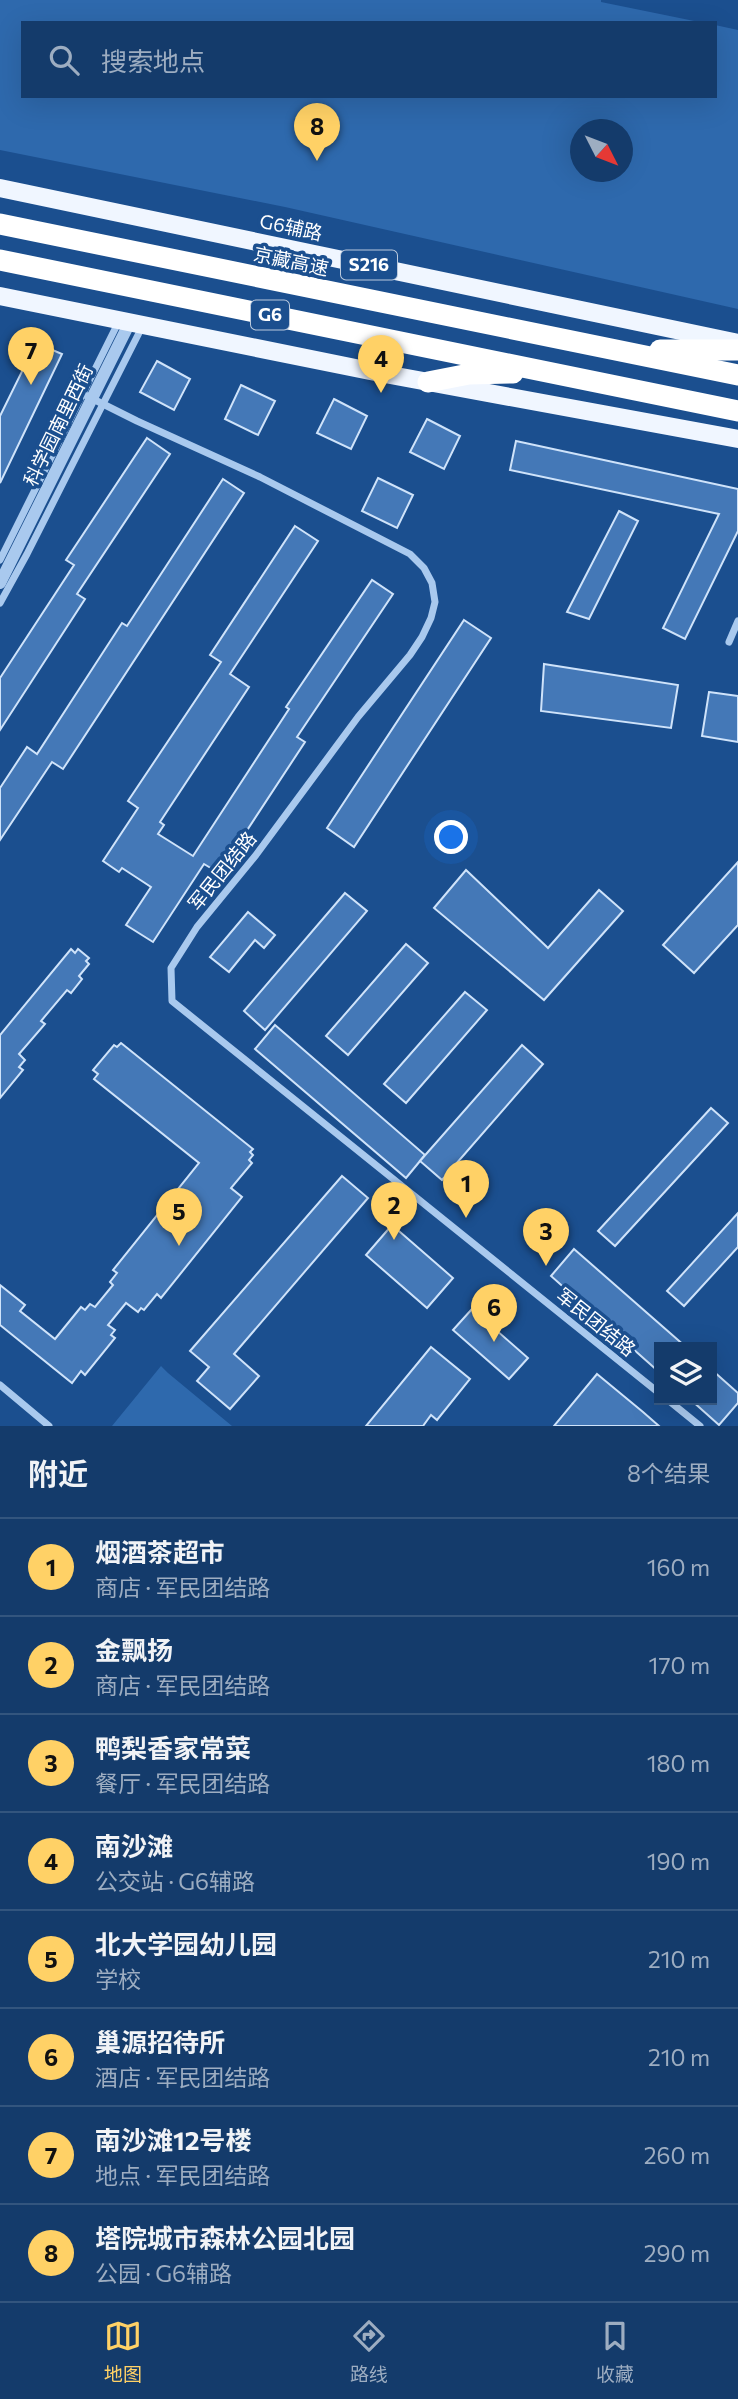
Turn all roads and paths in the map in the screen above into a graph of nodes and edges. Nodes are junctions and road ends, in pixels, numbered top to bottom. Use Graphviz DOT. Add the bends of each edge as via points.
graph roads {
  1 [pos="0,188"];
  2 [pos="0,224"];
  3 [pos="0,260"];
  4 [pos="0,296"];
  5 [pos="131,322"];
  6 [pos="738,343"];
  7 [pos="611,350"];
  8 [pos="738,350"];
  9 [pos="540,370"];
  10 [pos="738,375"];
  11 [pos="428,382"];
  12 [pos="608,384"];
  13 [pos="93,399"];
  14 [pos="738,411"];
  15 [pos="738,426"];
  16 [pos="738,439"];
  17 [pos="0,560"];
  18 [pos="0,583"];
  19 [pos="0,603"];
  20 [pos="738,621"];
  21 [pos="729,642"];
  22 [pos="0,1385"];
  23 [pos="654,1389"];
  24 [pos="674,1405"];
  25 [pos="49,1426"];
  26 [pos="700,1426"];
  1 -- 6 [label="main road, G6辅路 / S216"];
  2 -- 7 [label="highway, 京藏高速 / G6"];
  3 -- 9 [label="highway, G6"];
  4 -- 5 [label="main road"];
  5 -- 11 [label="main road"];
  5 -- 13 [label="street, 科学园南里西街"];
  7 -- 8 [label="highway"];
  7 -- 10 [label="highway, 京藏高速 / G6"];
  9 -- 11 [label="highway" via="469,374"];
  9 -- 12 [label="highway, G6"];
  11 -- 16 [label="main road"];
  12 -- 14 [label="highway, G6"];
  12 -- 15 [label="highway"];
  13 -- 17 [label="street"];
  13 -- 18 [label="street, 科学园南里西街"];
  13 -- 19 [label="street" via="27,554"];
  13 -- 23 [label="street, 军民团结路" via="410,554 432,583 435,602 410,655 197,927 171,968 172,1001"];
  20 -- 21 [label="street"];
  22 -- 25 [label="street"];
  24 -- 26 [label="street"];
}
